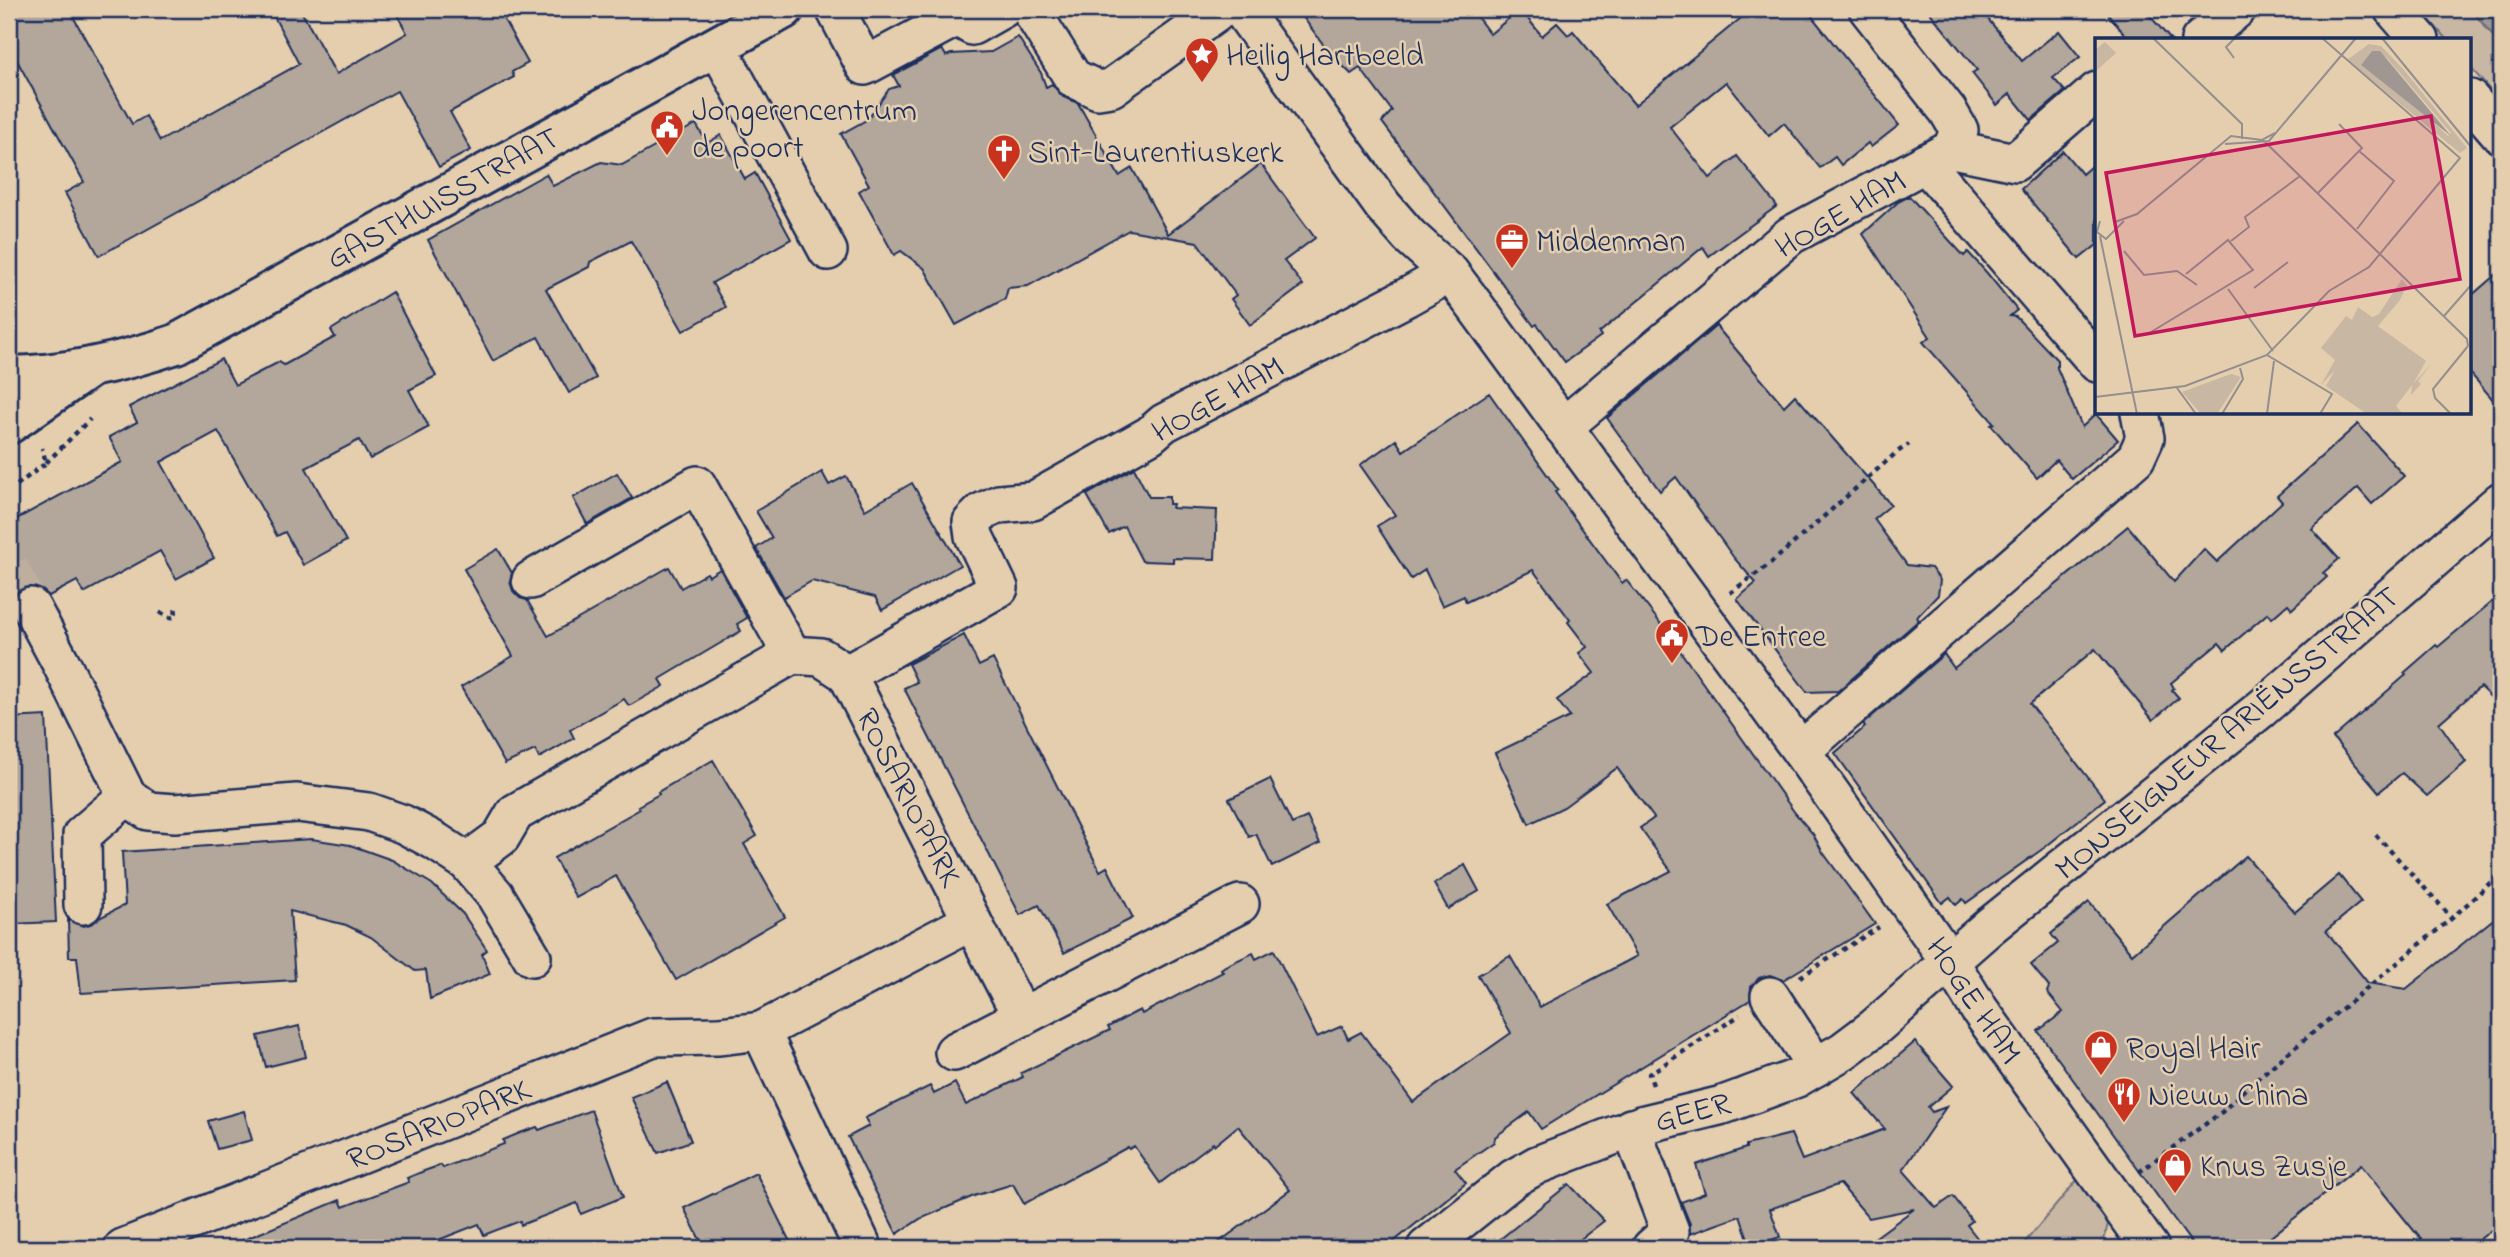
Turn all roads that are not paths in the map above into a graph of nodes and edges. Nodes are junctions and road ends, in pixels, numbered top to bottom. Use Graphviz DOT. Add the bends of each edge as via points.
graph roads {
  1 [pos="784,9"];
  2 [pos="835,9"];
  3 [pos="1002,9"];
  4 [pos="1030,9"];
  5 [pos="1219,9"];
  6 [pos="1241,9"];
  7 [pos="1868,9"];
  8 [pos="2237,9"];
  9 [pos="2393,9"];
  10 [pos="955,13"];
  11 [pos="2202,38"];
  12 [pos="2418,38"];
  13 [pos="717,46"];
  14 [pos="2095,93"];
  15 [pos="2472,101"];
  16 [pos="2501,135"];
  17 [pos="1938,156"];
  18 [pos="828,251"];
  19 [pos="1450,272"];
  20 [pos="2095,360"];
  21 [pos="92,367"];
  22 [pos="9,376"];
  23 [pos="2140,415"];
  24 [pos="9,424"];
  25 [pos="1563,427"];
  26 [pos="2501,501"];
  27 [pos="982,512"];
  28 [pos="531,580"];
  29 [pos="31,607"];
  30 [pos="792,655"];
  31 [pos="848,674"];
  32 [pos="1801,751"];
  33 [pos="127,796"];
  34 [pos="467,862"];
  35 [pos="1240,904"];
  36 [pos="83,905"];
  37 [pos="972,921"];
  38 [pos="532,957"];
  39 [pos="1950,962"];
  40 [pos="1770,996"];
  41 [pos="1022,1017"];
  42 [pos="761,1031"];
  43 [pos="954,1052"];
  44 [pos="1816,1067"];
  45 [pos="1631,1128"];
  46 [pos="124,1248"];
  47 [pos="863,1248"];
  48 [pos="1426,1248"];
  49 [pos="1651,1248"];
  50 [pos="2150,1248"];
  1 -- 13 [label="main road, GASTHUISSTRAAT"];
  2 -- 10 [label="street" via="865,66"];
  3 -- 10 [label="street" via="972,26"];
  4 -- 5 [label="street" via="1073,78 1098,90 1111,88"];
  6 -- 19 [label="street, HOGE HAM" via="1383,206"];
  7 -- 17 [label="street" via="1959,130"];
  8 -- 11 [label="street"];
  9 -- 12 [label="street"];
  13 -- 18 [label="street"];
  13 -- 21 [label="main road, GASTHUISSTRAAT" via="176,344"];
  14 -- 17 [label="street" via="2015,162"];
  15 -- 16 [label="street"];
  17 -- 20 [label="street, HOGE HAM"];
  17 -- 25 [label="street, HOGE HAM" via="1791,235"];
  19 -- 25 [label="street, HOGE HAM"];
  19 -- 27 [label="street, HOGE HAM" via="1164,423 1033,501 999,504"];
  21 -- 22 [label="main road, GASTHUISSTRAAT"];
  21 -- 24 [label="main road, GASTHUISSTRAAT"];
  23 -- 32 [label="street" via="2145,438 2136,458"];
  25 -- 32 [label="street, HOGE HAM"];
  26 -- 39 [label="street, MONSEIGNEUR ARIËNSSTRAAT" via="2261,709"];
  27 -- 31 [label="street, ROSARIOPARK" via="972,522 974,536 999,588"];
  28 -- 30 [label="street" via="697,485"];
  29 -- 33 [label="street"];
  30 -- 31 [label="street, ROSARIOPARK" via="821,657"];
  30 -- 34 [label="street" via="515,813 500,836"];
  31 -- 37 [label="street, ROSARIOPARK"];
  32 -- 39 [label="street, HOGE HAM"];
  33 -- 34 [label="street" via="148,811 175,813 297,803 369,812 403,824"];
  33 -- 36 [label="street" via="82,835"];
  34 -- 38 [label="street" via="495,895"];
  35 -- 41 [label="street"];
  37 -- 41 [label="street, ROSARIOPARK"];
  37 -- 42 [label="street, ROSARIOPARK"];
  39 -- 44 [label="street, GEER" via="1875,1027"];
  39 -- 50 [label="street, HOGE HAM"];
  40 -- 44 [label="street"];
  41 -- 43 [label="street"];
  42 -- 46 [label="street, ROSARIOPARK" via="653,1037"];
  42 -- 47 [label="street"];
  44 -- 45 [label="street, GEER" via="1723,1105"];
  45 -- 48 [label="street, GEER" via="1514,1178"];
  45 -- 49 [label="street" via="1670,1231"];
}
